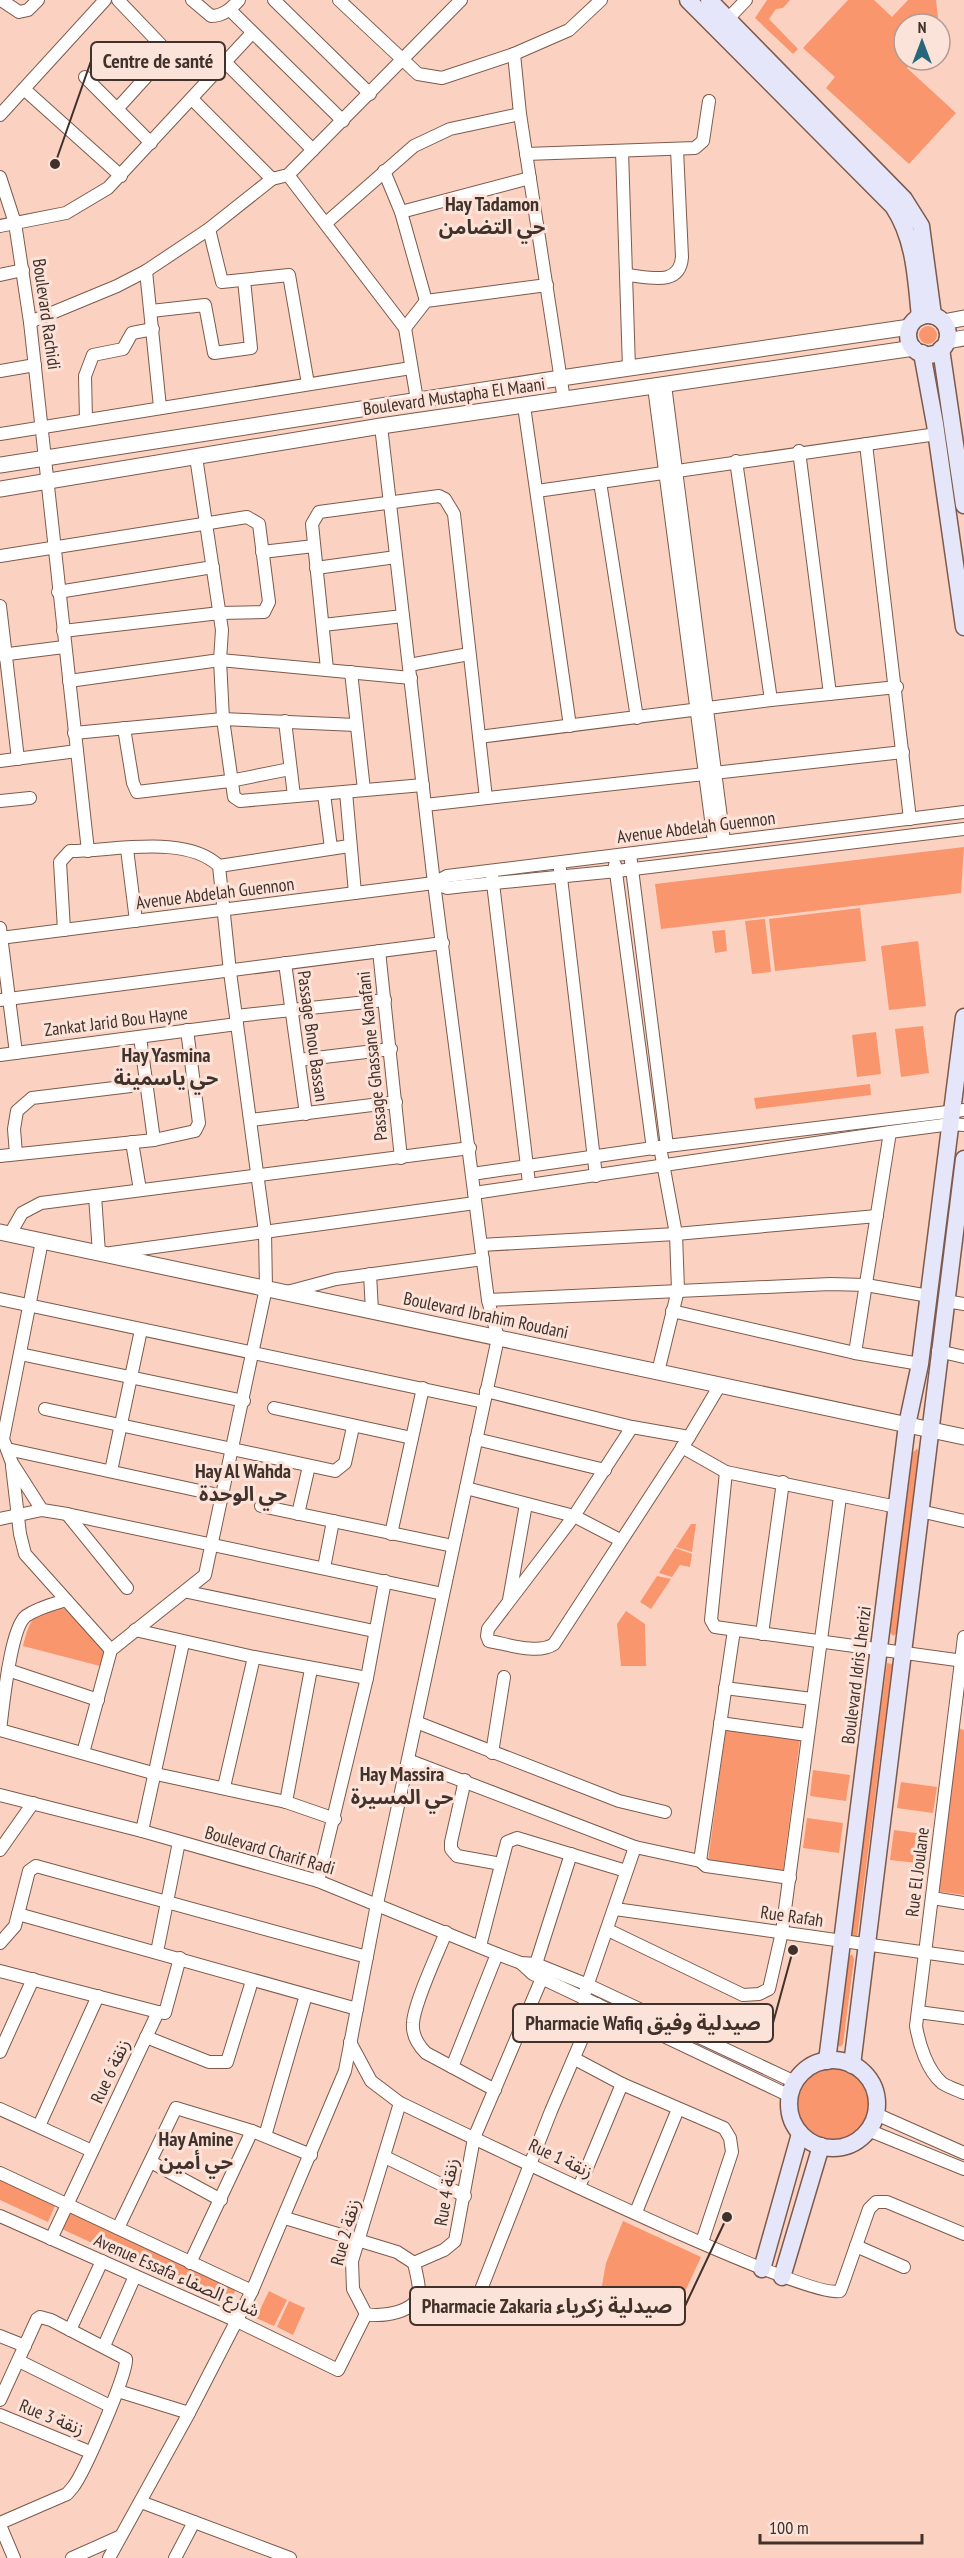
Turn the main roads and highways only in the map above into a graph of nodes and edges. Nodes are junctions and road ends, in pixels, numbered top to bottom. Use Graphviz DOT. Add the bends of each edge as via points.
graph roads {
  1 [pos="688,0"];
  2 [pos="709,0"];
  3 [pos="723,25"];
  4 [pos="926,320"];
  5 [pos="944,345"];
  6 [pos="918,351"];
  7 [pos="957,430"];
  8 [pos="936,433"];
  9 [pos="964,505"];
  10 [pos="964,627"];
  11 [pos="964,1017"];
  12 [pos="958,1118"];
  13 [pos="964,1159"];
  14 [pos="827,2061"];
  15 [pos="852,2065"];
  16 [pos="801,2134"];
  17 [pos="821,2146"];
  18 [pos="762,2269"];
  19 [pos="782,2277"];
  1 -- 3 [label="main road"];
  2 -- 3 [label="main road"];
  3 -- 4 [label="main road" via="904,199 924,240"];
  4 -- 5 [label="main road" via="948,331"];
  4 -- 6 [label="main road" via="909,338"];
  5 -- 6 [label="main road" via="930,354"];
  5 -- 7 [label="main road"];
  6 -- 8 [label="main road"];
  7 -- 8 [label="main road"];
  7 -- 9 [label="main road"];
  8 -- 10 [label="main road"];
  11 -- 12 [label="main road, Boulevard Idris Lherizi"];
  12 -- 14 [label="main road, Boulevard Idris Lherizi" via="908,1425"];
  13 -- 15 [label="main road"];
  14 -- 15 [label="main road"];
  14 -- 16 [label="main road" via="809,2068 792,2089 790,2115"];
  15 -- 17 [label="main road" via="873,2086 876,2114 868,2130 847,2146"];
  16 -- 17 [label="main road"];
  16 -- 18 [label="main road"];
  17 -- 19 [label="main road"];
}
